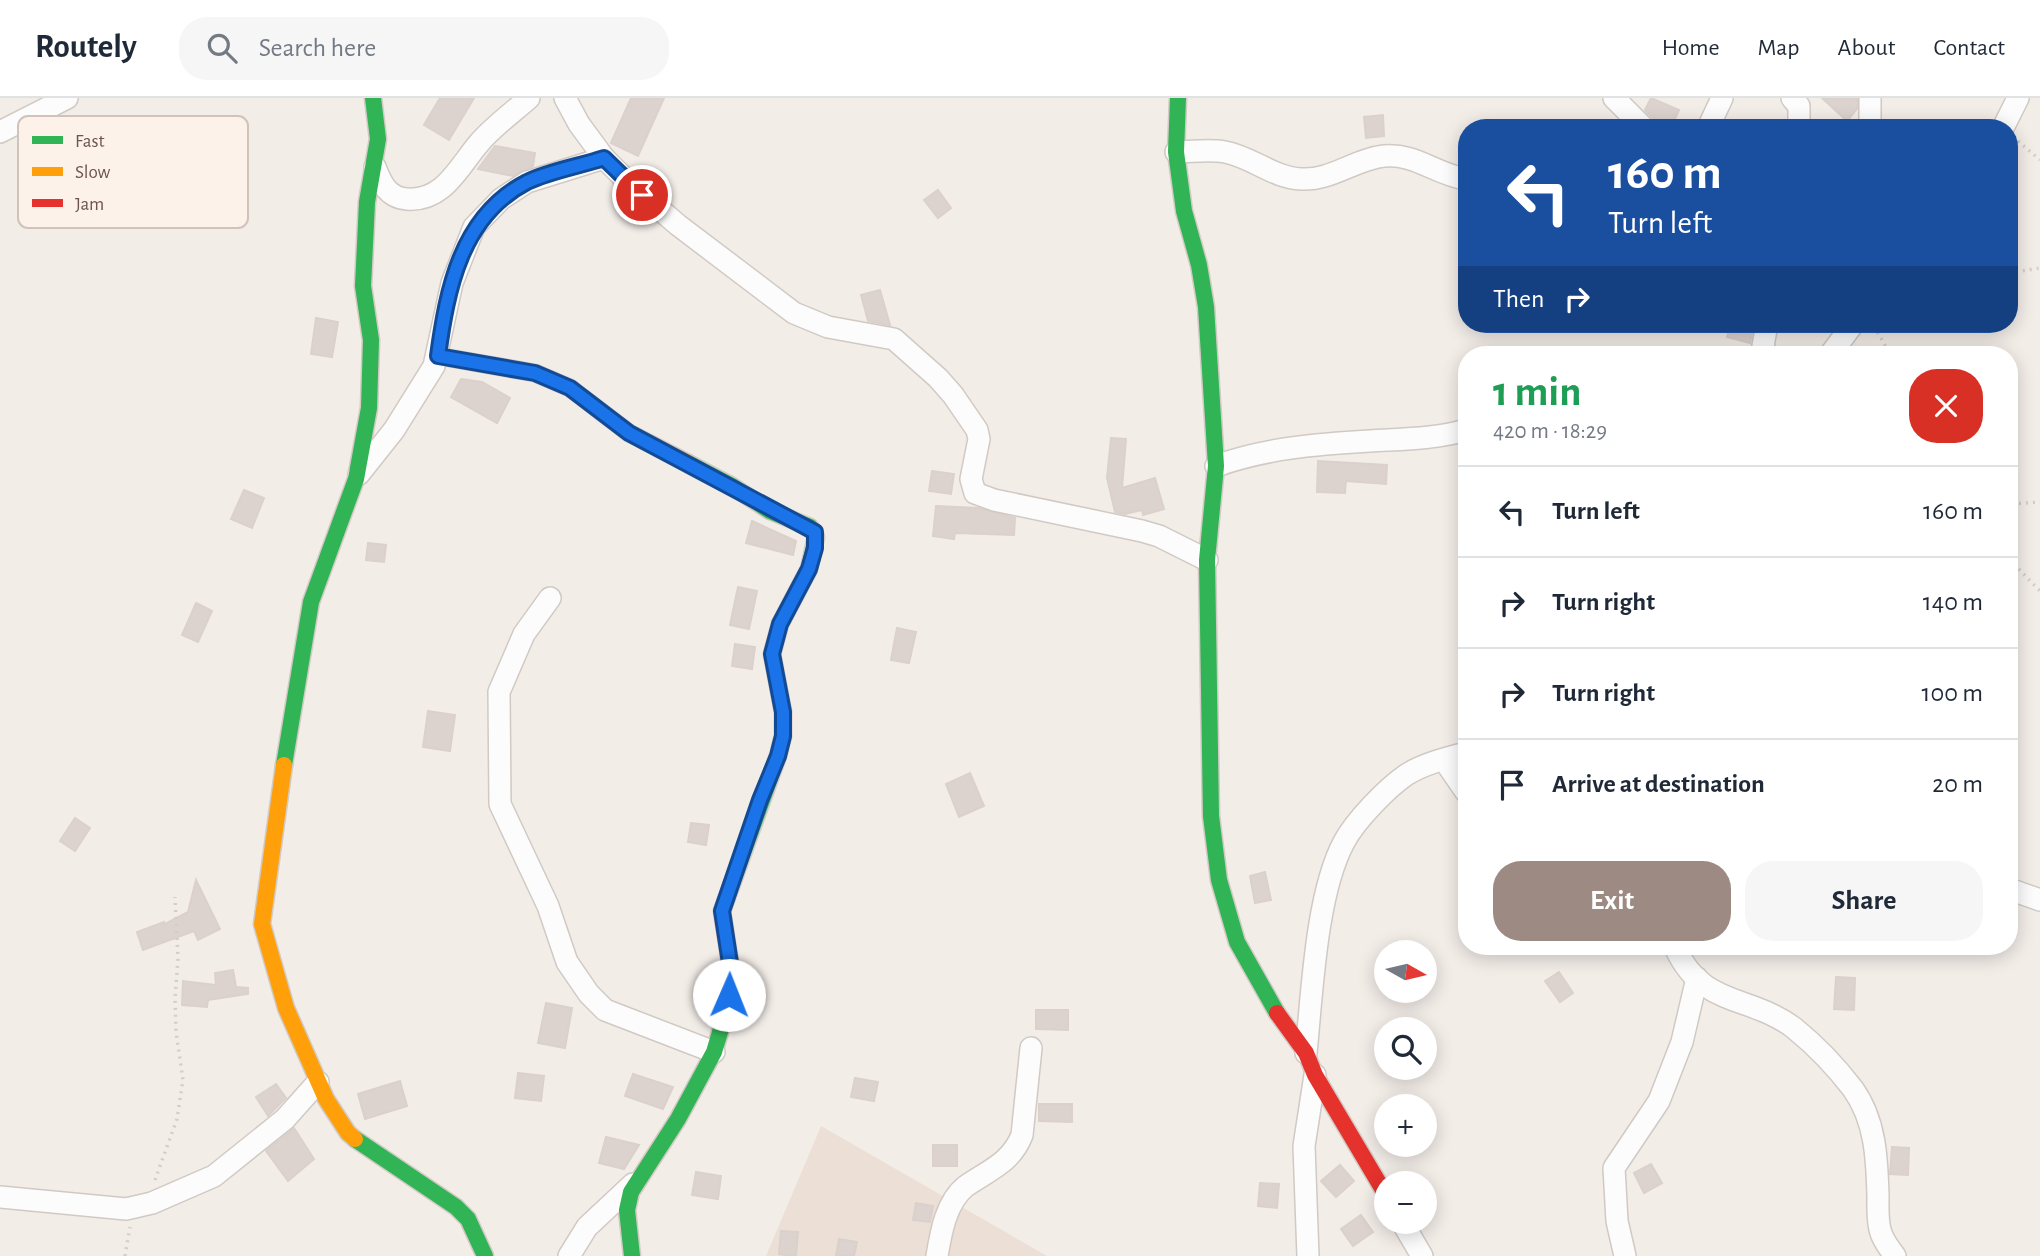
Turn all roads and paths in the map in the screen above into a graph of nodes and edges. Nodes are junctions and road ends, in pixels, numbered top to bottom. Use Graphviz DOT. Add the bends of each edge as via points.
graph roads {
  1 [pos="67,98"];
  2 [pos="373,98"];
  3 [pos="529,98"];
  4 [pos="565,98"];
  5 [pos="1178,98"];
  6 [pos="1614,98"];
  7 [pos="1722,98"];
  8 [pos="1792,98"];
  9 [pos="1870,98"];
  10 [pos="2018,98"];
  11 [pos="32,116"];
  12 [pos="1635,119"];
  13 [pos="1712,119"];
  14 [pos="1798,119"];
  15 [pos="1870,119"];
  16 [pos="2008,119"];
  17 [pos="18,123"];
  18 [pos="0,132"];
  19 [pos="1176,152"];
  20 [pos="604,158"];
  21 [pos="375,167"];
  22 [pos="1458,176"];
  23 [pos="2040,268"];
  24 [pos="2018,272"];
  25 [pos="438,356"];
  26 [pos="1458,431"];
  27 [pos="1216,466"];
  28 [pos="355,479"];
  29 [pos="2040,502"];
  30 [pos="2018,504"];
  31 [pos="1208,560"];
  32 [pos="2018,568"];
  33 [pos="2040,591"];
  34 [pos="550,598"];
  35 [pos="1458,756"];
  36 [pos="1444,760"];
  37 [pos="1458,780"];
  38 [pos="2018,892"];
  39 [pos="175,897"];
  40 [pos="2040,900"];
  41 [pos="1683,955"];
  42 [pos="1697,978"];
  43 [pos="1031,1048"];
  44 [pos="714,1052"];
  45 [pos="1306,1053"];
  46 [pos="1315,1075"];
  47 [pos="318,1082"];
  48 [pos="1374,1175"];
  49 [pos="637,1181"];
  50 [pos="0,1197"];
  51 [pos="141,1206"];
  52 [pos="1409,1234"];
  53 [pos="485,1256"];
  54 [pos="569,1256"];
  55 [pos="632,1256"];
  56 [pos="937,1256"];
  57 [pos="1308,1256"];
  58 [pos="1422,1256"];
  59 [pos="1625,1256"];
  60 [pos="1895,1256"];
  1 -- 11 [label="street"];
  2 -- 21 [label="street" via="378,139"];
  3 -- 21 [label="street" via="480,141 451,179 426,200 391,195"];
  4 -- 20 [label="street"];
  5 -- 19 [label="street"];
  6 -- 12 [label="street"];
  7 -- 13 [label="street"];
  8 -- 14 [label="street" via="1799,106"];
  9 -- 15 [label="street"];
  10 -- 16 [label="street"];
  17 -- 18 [label="street"];
  19 -- 22 [label="street" via="1224,152 1279,175 1303,179 1339,172 1375,157 1409,157"];
  19 -- 27 [label="street" via="1206,307"];
  20 -- 25 [label="street" via="527,182 500,199 474,227 452,283"];
  20 -- 31 [label="street" via="654,206 794,313 828,327 894,339 938,378 977,430 971,479 975,493 1142,531"];
  21 -- 28 [label="street" via="364,242 365,310 371,340 369,408"];
  23 -- 24 [label="path"];
  25 -- 28 [label="street" via="394,430"];
  25 -- 44 [label="street" via="535,373 570,388 629,433 815,532 809,569 780,624 772,654 783,736 722,911 730,981"];
  26 -- 27 [label="street" via="1271,451"];
  27 -- 31 [label="street"];
  28 -- 47 [label="street" via="311,602 262,908 267,947 286,1008"];
  29 -- 30 [label="path"];
  31 -- 45 [label="street" via="1209,770 1219,880 1237,942 1284,1025"];
  32 -- 33 [label="path"];
  34 -- 44 [label="street" via="524,634 499,692 500,804 548,906 566,962 597,1003"];
  35 -- 36 [label="street"];
  36 -- 37 [label="street"];
  36 -- 45 [label="street" via="1407,775 1344,841 1328,890 1317,950"];
  38 -- 40 [label="street"];
  39 -- 51 [label="path" via="176,1021 183,1080 170,1144"];
  41 -- 42 [label="street"];
  42 -- 59 [label="street" via="1682,1042 1659,1101 1614,1168 1617,1221"];
  42 -- 60 [label="street" via="1717,995 1756,1007 1794,1028 1853,1089 1871,1128 1876,1154 1880,1231"];
  43 -- 56 [label="street" via="1017,1147 955,1200 947,1213"];
  44 -- 49 [label="street"];
  45 -- 46 [label="street"];
  46 -- 48 [label="street"];
  46 -- 57 [label="street" via="1304,1146"];
  47 -- 51 [label="street" via="285,1119 214,1176"];
  47 -- 53 [label="street" via="348,1133 462,1213"];
  49 -- 54 [label="street" via="587,1227"];
  49 -- 55 [label="street" via="627,1210"];
  50 -- 51 [label="street" via="106,1208"];
  52 -- 58 [label="street"];
}
